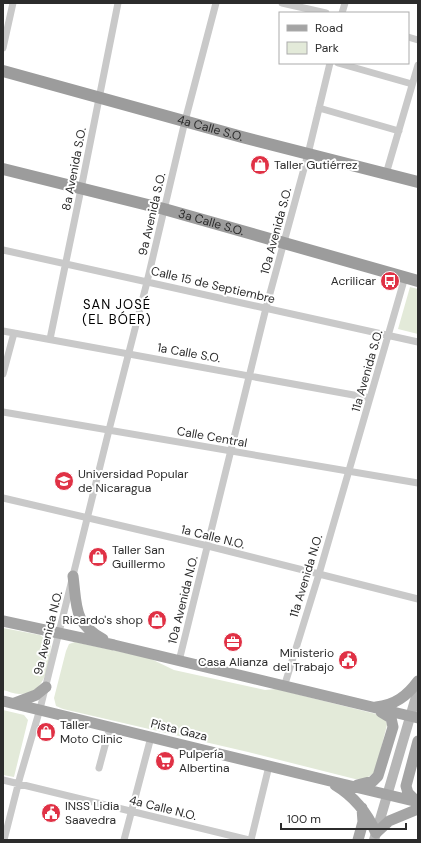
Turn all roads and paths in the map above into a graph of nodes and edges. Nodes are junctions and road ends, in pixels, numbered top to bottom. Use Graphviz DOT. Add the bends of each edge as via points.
graph roads {
  1 [pos="13,3"];
  2 [pos="118,3"];
  3 [pos="216,3"];
  4 [pos="282,3"];
  5 [pos="322,12"];
  6 [pos="3,48"];
  7 [pos="330,64"];
  8 [pos="342,64"];
  9 [pos="418,65"];
  10 [pos="3,71"];
  11 [pos="412,84"];
  12 [pos="99,98"];
  13 [pos="319,108"];
  14 [pos="185,121"];
  15 [pos="399,131"];
  16 [pos="308,154"];
  17 [pos="3,169"];
  18 [pos="386,174"];
  19 [pos="418,182"];
  20 [pos="81,189"];
  21 [pos="164,209"];
  22 [pos="284,243"];
  23 [pos="3,250"];
  24 [pos="66,264"];
  25 [pos="405,278"];
  26 [pos="418,281"];
  27 [pos="147,282"];
  28 [pos="266,308"];
  29 [pos="3,330"];
  30 [pos="14,333"];
  31 [pos="388,336"];
  32 [pos="50,339"];
  33 [pos="418,342"];
  34 [pos="129,354"];
  35 [pos="3,374"];
  36 [pos="250,376"];
  37 [pos="370,398"];
  38 [pos="3,412"];
  39 [pos="109,430"];
  40 [pos="232,452"];
  41 [pos="349,472"];
  42 [pos="418,483"];
  43 [pos="3,498"];
  44 [pos="87,518"];
  45 [pos="208,546"];
  46 [pos="319,574"];
  47 [pos="73,576"];
  48 [pos="418,599"];
  49 [pos="3,621"];
  50 [pos="59,633"];
  51 [pos="114,645"];
  52 [pos="179,661"];
  53 [pos="418,681"];
  54 [pos="46,687"];
  55 [pos="284,687"];
  56 [pos="418,690"];
  57 [pos="8,702"];
  58 [pos="371,707"];
  59 [pos="40,709"];
  60 [pos="414,718"];
  61 [pos="110,727"];
  62 [pos="150,737"];
  63 [pos="418,741"];
  64 [pos="269,766"];
  65 [pos="99,768"];
  66 [pos="3,780"];
  67 [pos="330,781"];
  68 [pos="18,784"];
  69 [pos="349,786"];
  70 [pos="388,794"];
  71 [pos="417,804"];
  72 [pos="362,807"];
  73 [pos="132,811"];
  74 [pos="375,837"];
  75 [pos="4,840"];
  76 [pos="124,840"];
  77 [pos="250,840"];
  78 [pos="358,840"];
  1 -- 6 [label="street"];
  2 -- 12 [label="street, 8a Avenida S.O."];
  3 -- 14 [label="street, 9a Avenida S.O."];
  4 -- 5 [label="street"];
  7 -- 13 [label="street, 10a Avenida S.O."];
  8 -- 11 [label="street"];
  9 -- 11 [label="street"];
  10 -- 12 [label="highway, 4a Calle S.O."];
  11 -- 15 [label="street"];
  12 -- 14 [label="highway, 4a Calle S.O."];
  12 -- 20 [label="street, 8a Avenida S.O."];
  13 -- 15 [label="street"];
  13 -- 16 [label="street, 10a Avenida S.O."];
  14 -- 16 [label="highway, 4a Calle S.O."];
  14 -- 21 [label="street, 9a Avenida S.O."];
  15 -- 18 [label="street"];
  16 -- 18 [label="highway, 4a Calle S.O."];
  16 -- 22 [label="street, 10a Avenida S.O."];
  17 -- 20 [label="highway, 3a Calle S.O."];
  18 -- 19 [label="highway, 4a Calle S.O."];
  20 -- 21 [label="highway, 3a Calle S.O."];
  20 -- 24 [label="street, 8a Avenida S.O."];
  21 -- 22 [label="highway, 3a Calle S.O."];
  21 -- 27 [label="street, 9a Avenida S.O."];
  22 -- 25 [label="highway, 3a Calle S.O."];
  22 -- 28 [label="street, 10a Avenida S.O."];
  23 -- 24 [label="street, Calle 15 de Septiembre"];
  24 -- 27 [label="street, Calle 15 de Septiembre"];
  24 -- 32 [label="street, 8a Avenida S.O."];
  25 -- 26 [label="highway, 3a Calle S.O."];
  25 -- 31 [label="street, 11a Avenida S.O."];
  27 -- 28 [label="street, Calle 15 de Septiembre"];
  27 -- 34 [label="street, 9a Avenida S.O."];
  28 -- 31 [label="street, Calle 15 de Septiembre"];
  28 -- 36 [label="street, 10a Avenida S.O."];
  29 -- 30 [label="street, 1a Calle S.O."];
  30 -- 32 [label="street, 1a Calle S.O."];
  30 -- 35 [label="street"];
  31 -- 33 [label="street, Calle 15 de Septiembre"];
  31 -- 37 [label="street, 11a Avenida S.O."];
  32 -- 34 [label="street, 1a Calle S.O."];
  34 -- 36 [label="street, 1a Calle S.O."];
  34 -- 39 [label="street, 9a Avenida S.O."];
  36 -- 37 [label="street, 1a Calle S.O."];
  36 -- 40 [label="street, 10a Avenida S.O."];
  37 -- 41 [label="street, 11a Avenida S.O."];
  38 -- 39 [label="street, Calle Central"];
  39 -- 40 [label="street, Calle Central"];
  39 -- 44 [label="street, 9a Avenida N.O."];
  40 -- 41 [label="street, Calle Central"];
  40 -- 45 [label="street, 10a Avenida N.O."];
  41 -- 42 [label="street, Calle Central"];
  41 -- 46 [label="street, 11a Avenida N.O."];
  43 -- 44 [label="street, 1a Calle N.O."];
  44 -- 45 [label="street, 1a Calle N.O."];
  44 -- 47 [label="street, 9a Avenida N.O."];
  45 -- 46 [label="street, 1a Calle N.O."];
  45 -- 52 [label="street, 10a Avenida N.O."];
  46 -- 48 [label="street, 1a Calle N.O."];
  46 -- 55 [label="street, 11a Avenida N.O."];
  47 -- 50 [label="street, 9a Avenida N.O."];
  47 -- 51 [label="main road" via="79,617 90,631"];
  49 -- 50 [label="main road"];
  50 -- 51 [label="main road"];
  50 -- 54 [label="street, 9a Avenida N.O."];
  51 -- 52 [label="main road"];
  52 -- 55 [label="main road"];
  53 -- 58 [label="main road" via="410,692 392,704"];
  54 -- 57 [label="main road" via="36,695"];
  54 -- 59 [label="street, 9a Avenida N.O."];
  55 -- 58 [label="main road"];
  56 -- 60 [label="main road"];
  57 -- 59 [label="main road, Pista Gaza"];
  58 -- 60 [label="main road"];
  58 -- 69 [label="main road" via="391,718 392,726 378,776 366,784"];
  59 -- 61 [label="main road, Pista Gaza"];
  59 -- 68 [label="street, 9a Avenida N.O."];
  60 -- 70 [label="main road"];
  61 -- 62 [label="main road, Pista Gaza"];
  61 -- 65 [label="street"];
  62 -- 64 [label="main road, Pista Gaza"];
  62 -- 73 [label="street"];
  63 -- 71 [label="main road" via="406,786"];
  64 -- 67 [label="main road, Pista Gaza"];
  64 -- 77 [label="street"];
  66 -- 68 [label="street, 4a Calle N.O."];
  67 -- 69 [label="main road, Pista Gaza"];
  67 -- 72 [label="main road" via="347,792"];
  68 -- 73 [label="street, 4a Calle N.O."];
  68 -- 75 [label="street, 9a Avenida N.O."];
  69 -- 70 [label="main road, Pista Gaza"];
  70 -- 71 [label="main road, Pista Gaza"];
  70 -- 74 [label="main road"];
  71 -- 74 [label="main road" via="389,821"];
  72 -- 74 [label="main road" via="370,819"];
  72 -- 78 [label="main road" via="363,822"];
  73 -- 76 [label="street"];
  73 -- 77 [label="street, 4a Calle N.O."];
}
